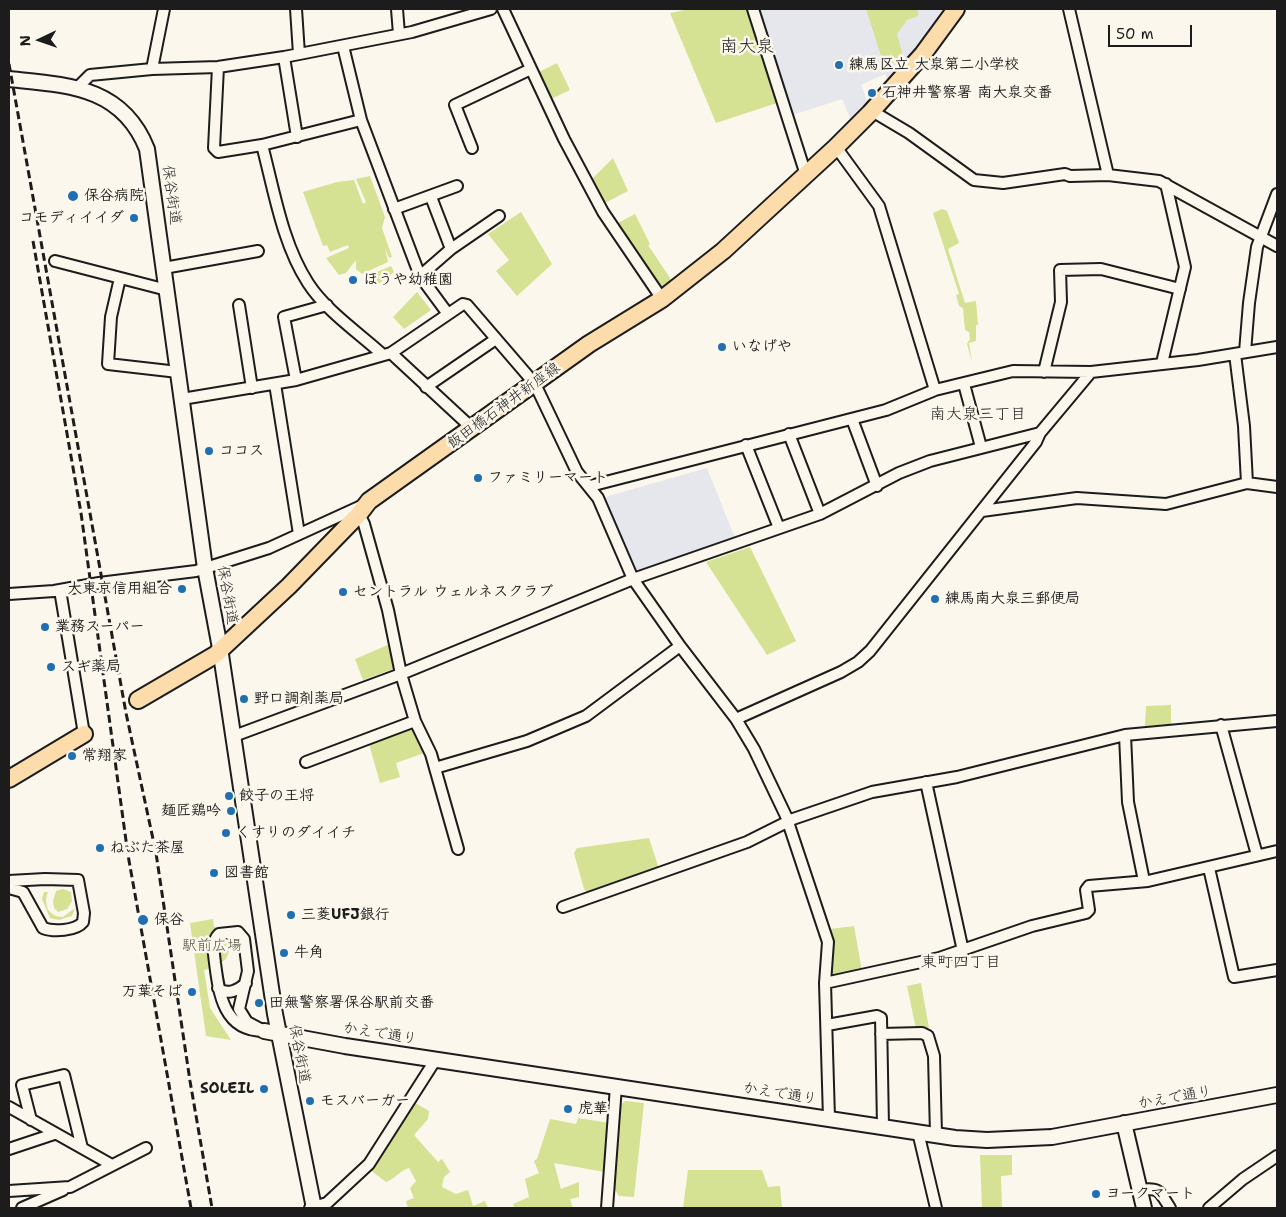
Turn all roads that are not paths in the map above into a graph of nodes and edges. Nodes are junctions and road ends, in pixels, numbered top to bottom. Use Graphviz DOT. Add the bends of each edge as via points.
graph roads {
  1 [pos="164,9"];
  2 [pos="296,9"];
  3 [pos="397,9"];
  4 [pos="491,9"];
  5 [pos="503,9"];
  6 [pos="753,9"];
  7 [pos="1069,9"];
  8 [pos="952,11"];
  9 [pos="399,34"];
  10 [pos="343,46"];
  11 [pos="299,54"];
  12 [pos="284,57"];
  13 [pos="218,67"];
  14 [pos="152,69"];
  15 [pos="531,69"];
  16 [pos="9,79"];
  17 [pos="77,88"];
  18 [pos="872,111"];
  19 [pos="361,120"];
  20 [pos="297,137"];
  21 [pos="262,144"];
  22 [pos="836,147"];
  23 [pos="472,148"];
  24 [pos="806,175"];
  25 [pos="1108,175"];
  26 [pos="1166,184"];
  27 [pos="457,186"];
  28 [pos="1277,194"];
  29 [pos="431,196"];
  30 [pos="394,209"];
  31 [pos="498,216"];
  32 [pos="1262,237"];
  33 [pos="1277,246"];
  34 [pos="451,249"];
  35 [pos="258,251"];
  36 [pos="55,261"];
  37 [pos="164,268"];
  38 [pos="420,276"];
  39 [pos="120,278"];
  40 [pos="1180,289"];
  41 [pos="167,290"];
  42 [pos="662,299"];
  43 [pos="239,305"];
  44 [pos="328,305"];
  45 [pos="448,314"];
  46 [pos="496,338"];
  47 [pos="1277,347"];
  48 [pos="1240,353"];
  49 [pos="387,354"];
  50 [pos="1162,363"];
  51 [pos="178,372"];
  52 [pos="1044,372"];
  53 [pos="1091,372"];
  54 [pos="296,380"];
  55 [pos="275,384"];
  56 [pos="535,384"];
  57 [pos="964,384"];
  58 [pos="426,387"];
  59 [pos="252,388"];
  60 [pos="935,390"];
  61 [pos="182,399"];
  62 [pos="852,419"];
  63 [pos="472,429"];
  64 [pos="1040,433"];
  65 [pos="790,434"];
  66 [pos="746,445"];
  67 [pos="981,447"];
  68 [pos="1247,483"];
  69 [pos="590,486"];
  70 [pos="877,486"];
  71 [pos="1277,487"];
  72 [pos="361,508"];
  73 [pos="982,511"];
  74 [pos="820,514"];
  75 [pos="779,528"];
  76 [pos="299,534"];
  77 [pos="205,568"];
  78 [pos="634,578"];
  79 [pos="60,590"];
  80 [pos="9,594"];
  81 [pos="680,646"];
  82 [pos="220,648"];
  83 [pos="401,674"];
  84 [pos="138,700"];
  85 [pos="736,720"];
  86 [pos="415,721"];
  87 [pos="1277,721"];
  88 [pos="1221,725"];
  89 [pos="84,734"];
  90 [pos="1125,735"];
  91 [pos="234,736"];
  92 [pos="306,762"];
  93 [pos="435,768"];
  94 [pos="9,779"];
  95 [pos="926,782"];
  96 [pos="787,822"];
  97 [pos="458,849"];
  98 [pos="1277,851"];
  99 [pos="1258,856"];
  100 [pos="1209,868"];
  101 [pos="9,881"];
  102 [pos="1144,881"];
  103 [pos="9,888"];
  104 [pos="563,907"];
  105 [pos="963,951"];
  106 [pos="1277,970"];
  107 [pos="246,983"];
  108 [pos="825,983"];
  109 [pos="218,988"];
  110 [pos="827,1025"];
  111 [pos="264,1031"];
  112 [pos="278,1034"];
  113 [pos="881,1034"];
  114 [pos="436,1059"];
  115 [pos="616,1086"];
  116 [pos="1277,1095"];
  117 [pos="9,1108"];
  118 [pos="828,1118"];
  119 [pos="31,1120"];
  120 [pos="1124,1123"];
  121 [pos="882,1126"];
  122 [pos="918,1132"];
  123 [pos="54,1134"];
  124 [pos="936,1134"];
  125 [pos="82,1148"];
  126 [pos="146,1148"];
  127 [pos="9,1149"];
  128 [pos="1277,1156"];
  129 [pos="112,1164"];
  130 [pos="70,1186"];
  131 [pos="1139,1190"];
  132 [pos="9,1192"];
  133 [pos="22,1208"];
  134 [pos="313,1208"];
  135 [pos="607,1208"];
  136 [pos="936,1208"];
  137 [pos="1144,1208"];
  138 [pos="1170,1208"];
  139 [pos="1208,1208"];
  1 -- 14 [label="street"];
  2 -- 11 [label="street"];
  3 -- 9 [label="street"];
  4 -- 9 [label="street"];
  5 -- 15 [label="street"];
  6 -- 24 [label="street"];
  7 -- 25 [label="street"];
  8 -- 18 [label="main road, 飯田橋石神井新座線" via="922,54"];
  9 -- 10 [label="street"];
  10 -- 11 [label="street"];
  10 -- 19 [label="street"];
  11 -- 12 [label="street"];
  12 -- 13 [label="street"];
  12 -- 20 [label="street"];
  13 -- 14 [label="street"];
  13 -- 21 [label="street" via="214,148 218,152"];
  14 -- 17 [label="street" via="90,75"];
  15 -- 23 [label="street" via="455,105"];
  15 -- 42 [label="street" via="603,212"];
  16 -- 17 [label="main road, 保谷街道"];
  17 -- 37 [label="main road, 保谷街道" via="115,105 142,138 150,161"];
  18 -- 22 [label="main road, 飯田橋石神井新座線"];
  18 -- 25 [label="street" via="909,133 974,180 1003,183 1065,174"];
  19 -- 20 [label="street"];
  19 -- 30 [label="street"];
  20 -- 21 [label="street"];
  21 -- 44 [label="street" via="293,253 308,284"];
  22 -- 24 [label="main road, 飯田橋石神井新座線"];
  22 -- 60 [label="street" via="879,206"];
  24 -- 42 [label="main road, 飯田橋石神井新座線" via="723,251"];
  25 -- 26 [label="street"];
  26 -- 32 [label="street"];
  26 -- 40 [label="street" via="1185,267"];
  27 -- 29 [label="street"];
  28 -- 32 [label="street"];
  29 -- 30 [label="street"];
  29 -- 34 [label="street"];
  30 -- 38 [label="street"];
  31 -- 34 [label="street"];
  32 -- 33 [label="street"];
  32 -- 48 [label="street" via="1257,246"];
  34 -- 38 [label="street"];
  35 -- 37 [label="street"];
  36 -- 39 [label="street"];
  37 -- 41 [label="main road, 保谷街道"];
  38 -- 45 [label="street"];
  39 -- 41 [label="street"];
  39 -- 51 [label="street" via="111,317 108,364"];
  40 -- 50 [label="street"];
  40 -- 52 [label="street" via="1097,269 1060,270 1061,302"];
  41 -- 51 [label="main road, 保谷街道"];
  42 -- 56 [label="main road, 飯田橋石神井新座線" via="589,344"];
  43 -- 59 [label="street"];
  44 -- 49 [label="street"];
  44 -- 54 [label="street" via="284,317"];
  45 -- 46 [label="street" via="467,304"];
  45 -- 49 [label="street"];
  46 -- 56 [label="street"];
  46 -- 58 [label="street"];
  47 -- 48 [label="street"];
  48 -- 50 [label="street"];
  48 -- 68 [label="street"];
  49 -- 54 [label="street"];
  49 -- 58 [label="street"];
  50 -- 53 [label="street"];
  51 -- 61 [label="main road, 保谷街道"];
  52 -- 53 [label="street"];
  52 -- 57 [label="street" via="1013,371"];
  53 -- 64 [label="street"];
  54 -- 55 [label="street"];
  55 -- 59 [label="street"];
  55 -- 76 [label="street"];
  56 -- 63 [label="main road, 飯田橋石神井新座線"];
  56 -- 69 [label="street" via="577,472"];
  57 -- 60 [label="street"];
  57 -- 67 [label="street"];
  58 -- 63 [label="street"];
  59 -- 61 [label="street"];
  60 -- 62 [label="street" via="886,410"];
  61 -- 77 [label="main road, 保谷街道"];
  62 -- 65 [label="street"];
  62 -- 70 [label="street"];
  63 -- 72 [label="main road, 飯田橋石神井新座線"];
  64 -- 67 [label="street"];
  64 -- 73 [label="street"];
  65 -- 66 [label="street"];
  65 -- 74 [label="street"];
  66 -- 69 [label="street"];
  66 -- 75 [label="street"];
  67 -- 70 [label="street" via="930,461"];
  68 -- 71 [label="street"];
  68 -- 73 [label="street" via="1166,504 1077,498"];
  69 -- 78 [label="street"];
  70 -- 74 [label="street"];
  72 -- 76 [label="street"];
  72 -- 82 [label="main road, 飯田橋石神井新座線" via="289,586"];
  72 -- 83 [label="street"];
  73 -- 85 [label="street" via="858,662"];
  74 -- 75 [label="street"];
  75 -- 78 [label="street"];
  76 -- 77 [label="street" via="269,548"];
  77 -- 79 [label="street" via="196,572"];
  77 -- 82 [label="main road, 保谷街道"];
  78 -- 81 [label="street"];
  78 -- 83 [label="street"];
  79 -- 80 [label="street"];
  79 -- 89 [label="street"];
  81 -- 85 [label="street"];
  81 -- 93 [label="street" via="586,716 527,741"];
  82 -- 84 [label="main road, 飯田橋石神井新座線"];
  82 -- 91 [label="main road, 保谷街道"];
  83 -- 86 [label="street"];
  83 -- 91 [label="street"];
  85 -- 96 [label="street" via="754,749"];
  86 -- 92 [label="street"];
  86 -- 93 [label="street"];
  87 -- 88 [label="street"];
  88 -- 90 [label="street"];
  88 -- 99 [label="street"];
  89 -- 94 [label="main road"];
  90 -- 95 [label="street"];
  90 -- 102 [label="street" via="1128,802"];
  91 -- 112 [label="main road, 保谷街道"];
  93 -- 97 [label="street"];
  95 -- 96 [label="street" via="872,792"];
  95 -- 105 [label="street"];
  96 -- 104 [label="street" via="747,842"];
  96 -- 108 [label="street" via="828,942"];
  98 -- 99 [label="street"];
  99 -- 100 [label="street"];
  100 -- 102 [label="street"];
  100 -- 106 [label="street" via="1234,977"];
  101 -- 103 [label="street" via="78,880 83,922 80,926 67,928 43,928 23,892"];
  102 -- 105 [label="street" via="1089,886 1086,890 1088,912 1032,926"];
  105 -- 108 [label="street"];
  107 -- 109 [label="street" via="229,992"];
  107 -- 109 [label="street" via="248,971 244,939 238,932 219,934 213,943"];
  107 -- 111 [label="street" via="239,1009 247,1022"];
  108 -- 110 [label="street"];
  109 -- 111 [label="street" via="223,1004 237,1024 244,1029"];
  110 -- 113 [label="street" via="879,1016"];
  110 -- 118 [label="street"];
  111 -- 112 [label="main road, かえで通り"];
  112 -- 114 [label="main road, かえで通り"];
  112 -- 134 [label="main road, 保谷街道"];
  113 -- 121 [label="street"];
  113 -- 124 [label="street" via="922,1033 928,1036 934,1056"];
  114 -- 115 [label="main road, かえで通り"];
  114 -- 134 [label="street" via="369,1164 327,1203"];
  115 -- 118 [label="main road, かえで通り"];
  115 -- 135 [label="street"];
  116 -- 120 [label="main road, かえで通り"];
  117 -- 119 [label="street"];
  118 -- 121 [label="main road, かえで通り"];
  119 -- 123 [label="street"];
  119 -- 125 [label="street" via="22,1085 64,1074"];
  120 -- 124 [label="main road, かえで通り" via="1052,1137 1020,1139 987,1140"];
  120 -- 131 [label="main road"];
  121 -- 122 [label="main road, かえで通り"];
  122 -- 124 [label="main road, かえで通り"];
  122 -- 136 [label="street"];
  123 -- 125 [label="street"];
  123 -- 127 [label="street"];
  125 -- 129 [label="street"];
  126 -- 129 [label="street"];
  128 -- 139 [label="street"];
  129 -- 130 [label="street"];
  130 -- 132 [label="street"];
  130 -- 133 [label="street"];
  131 -- 137 [label="main road"];
  131 -- 138 [label="street" via="1155,1188"];
}
